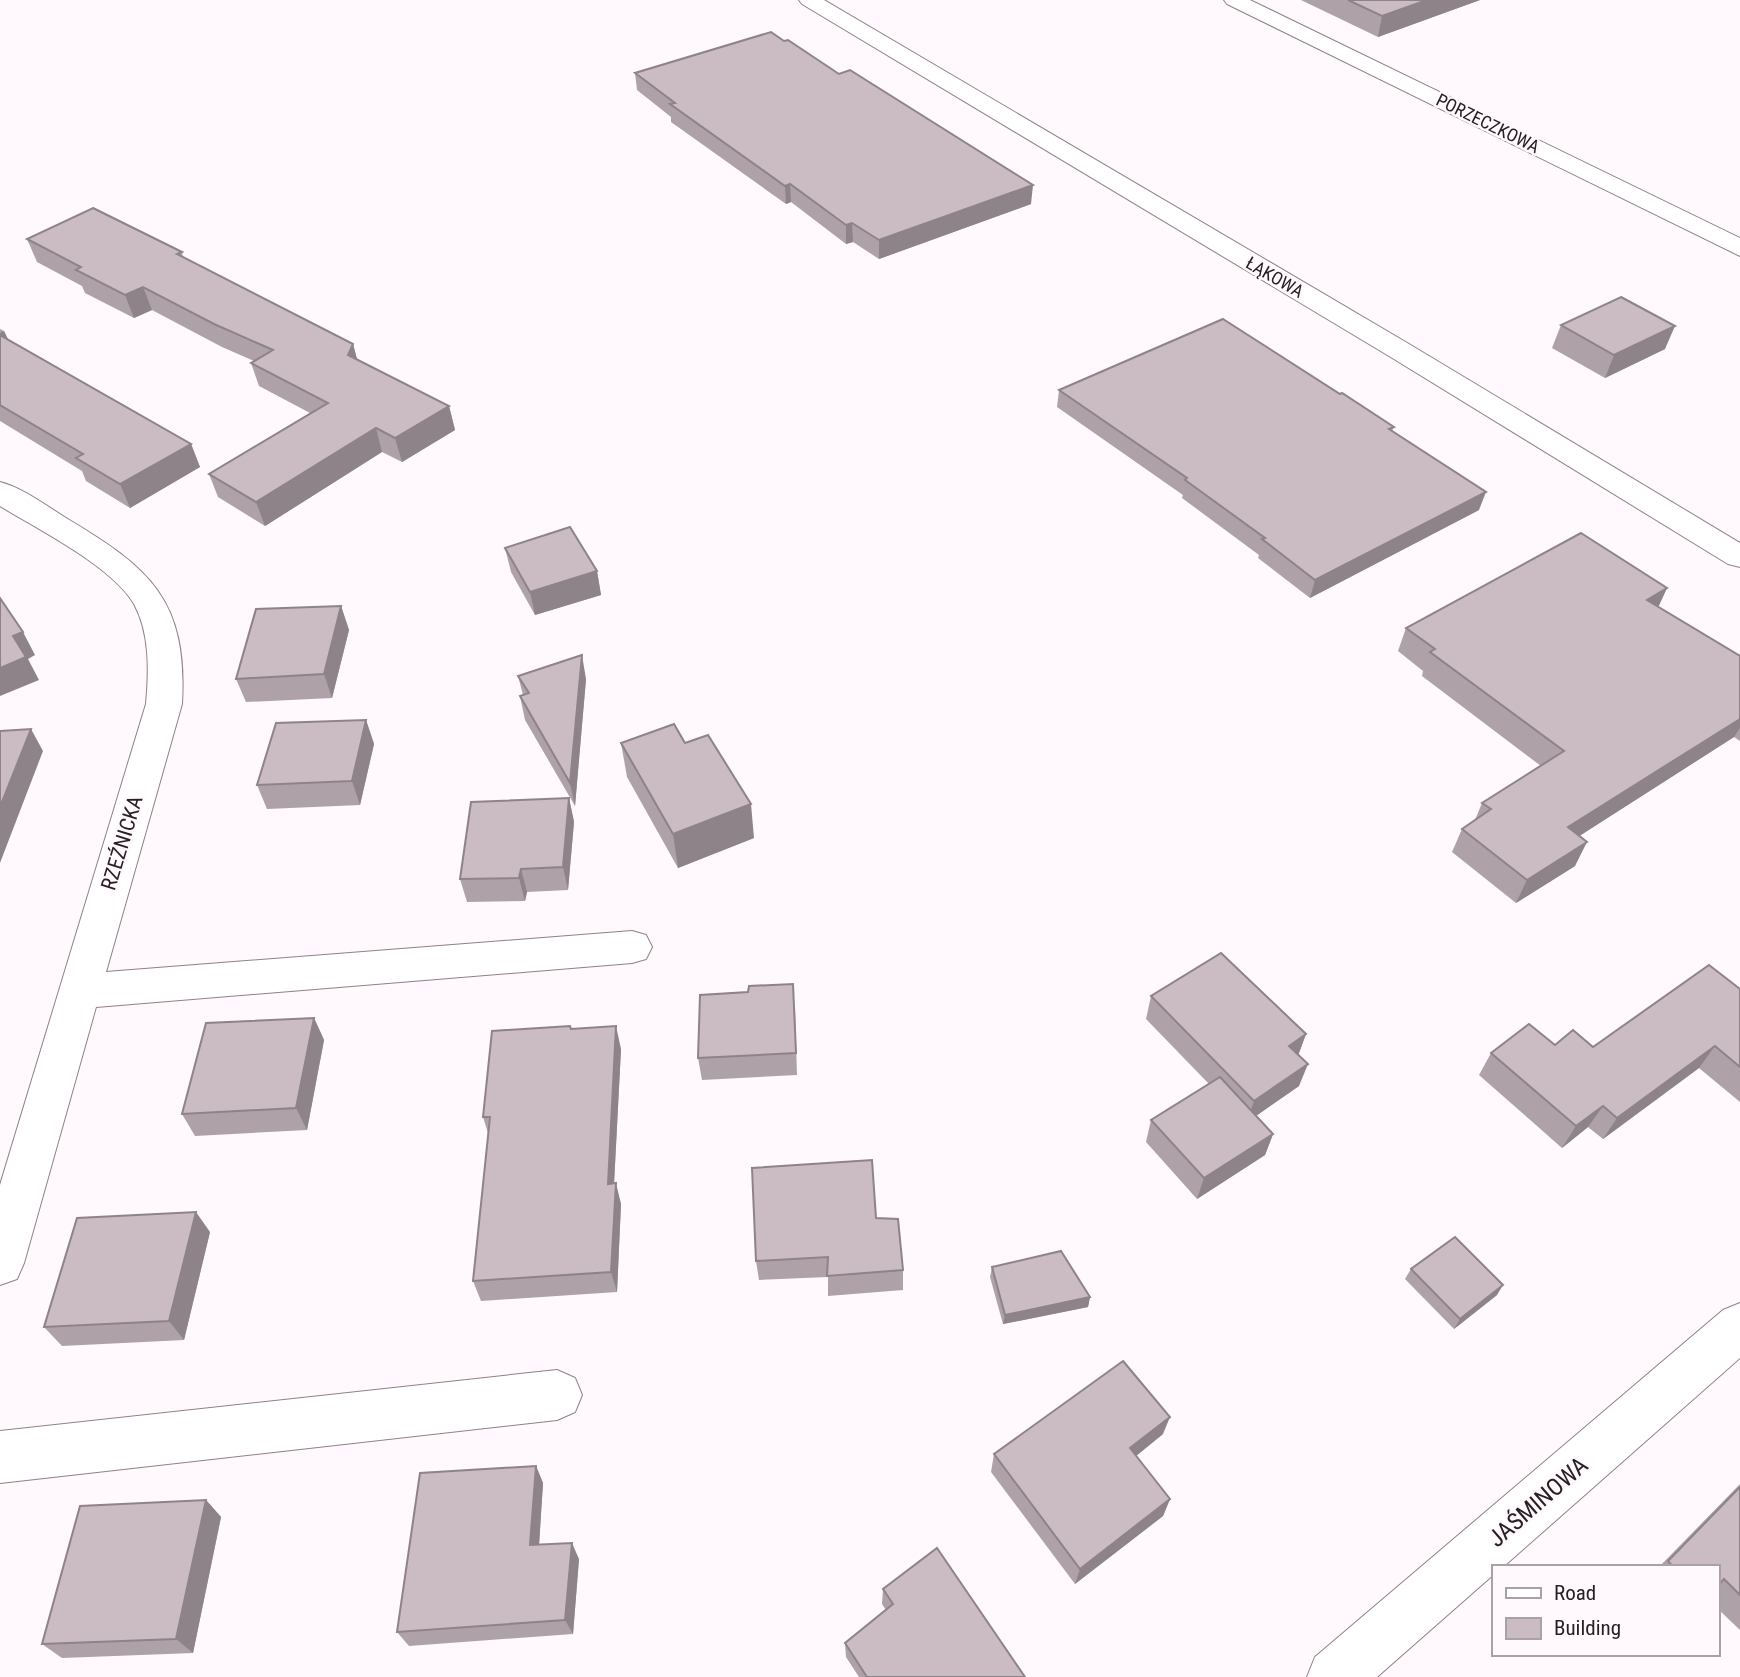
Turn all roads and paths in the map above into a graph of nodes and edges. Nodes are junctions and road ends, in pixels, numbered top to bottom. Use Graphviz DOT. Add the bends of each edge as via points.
graph roads {
  1 [pos="809,0"];
  2 [pos="1234,0"];
  3 [pos="1740,248"];
  4 [pos="0,492"];
  5 [pos="1740,557"];
  6 [pos="632,947"];
  7 [pos="79,990"];
  8 [pos="0,1263"];
  9 [pos="1740,1326"];
  10 [pos="557,1395"];
  11 [pos="0,1457"];
  12 [pos="1335,1677"];
  1 -- 5 [label="street, ŁĄKOWA"];
  2 -- 3 [label="street, PORZECZKOWA"];
  4 -- 7 [label="street, RZEŹNICKA" via="118,566 148,598 162,637 167,670 164,705"];
  6 -- 7 [label="street"];
  7 -- 8 [label="street, RZEŹNICKA"];
  9 -- 12 [label="street, JAŚMINOWA"];
  10 -- 11 [label="street"];
}
